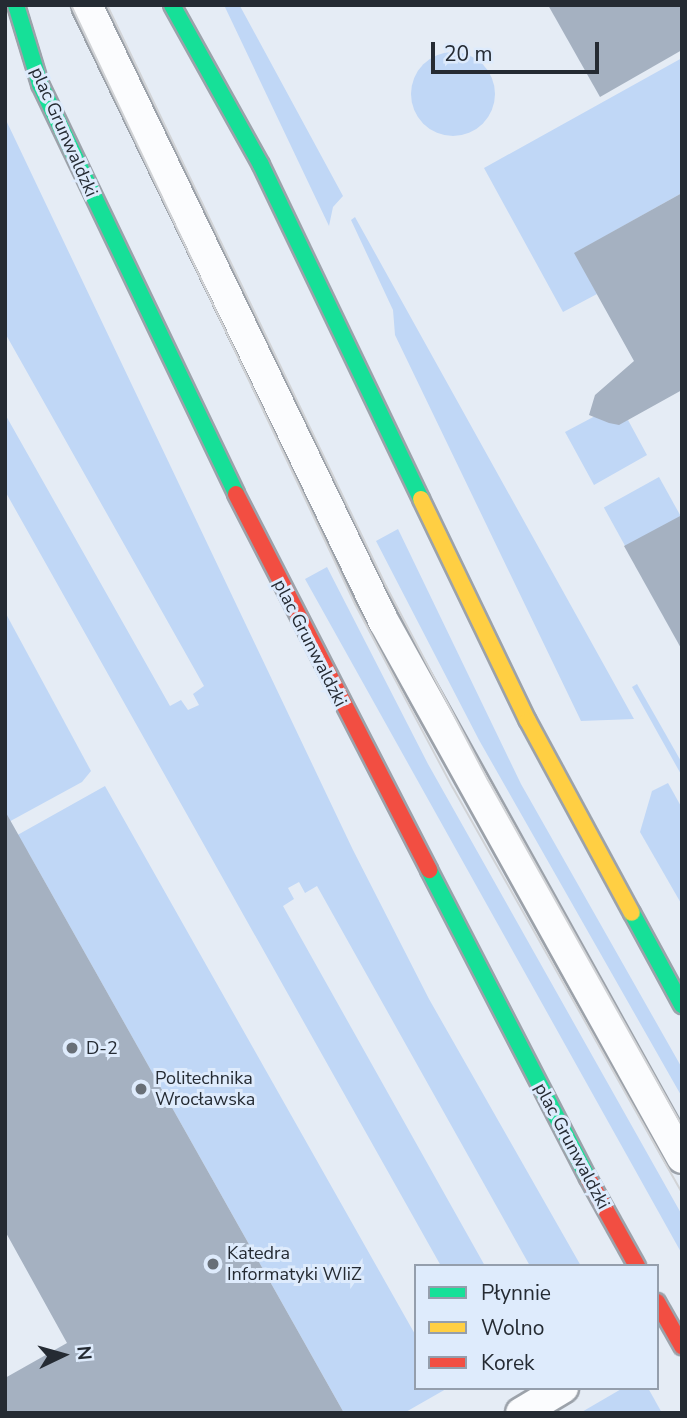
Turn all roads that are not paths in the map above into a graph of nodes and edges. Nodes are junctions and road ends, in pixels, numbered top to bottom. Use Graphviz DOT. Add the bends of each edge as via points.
graph roads {
  1 [pos="16,5"];
  2 [pos="87,5"];
  3 [pos="172,5"];
  4 [pos="682,1005"];
  5 [pos="682,1158"];
  6 [pos="636,1264"];
  7 [pos="560,1390"];
  8 [pos="522,1413"];
  1 -- 6 [label="main road, plac Grunwaldzki" via="40,84 197,418"];
  2 -- 5 [label="lane" via="384,622"];
  3 -- 4 [label="main road" via="261,165 534,733"];
  7 -- 8 [label="lane"];
}
